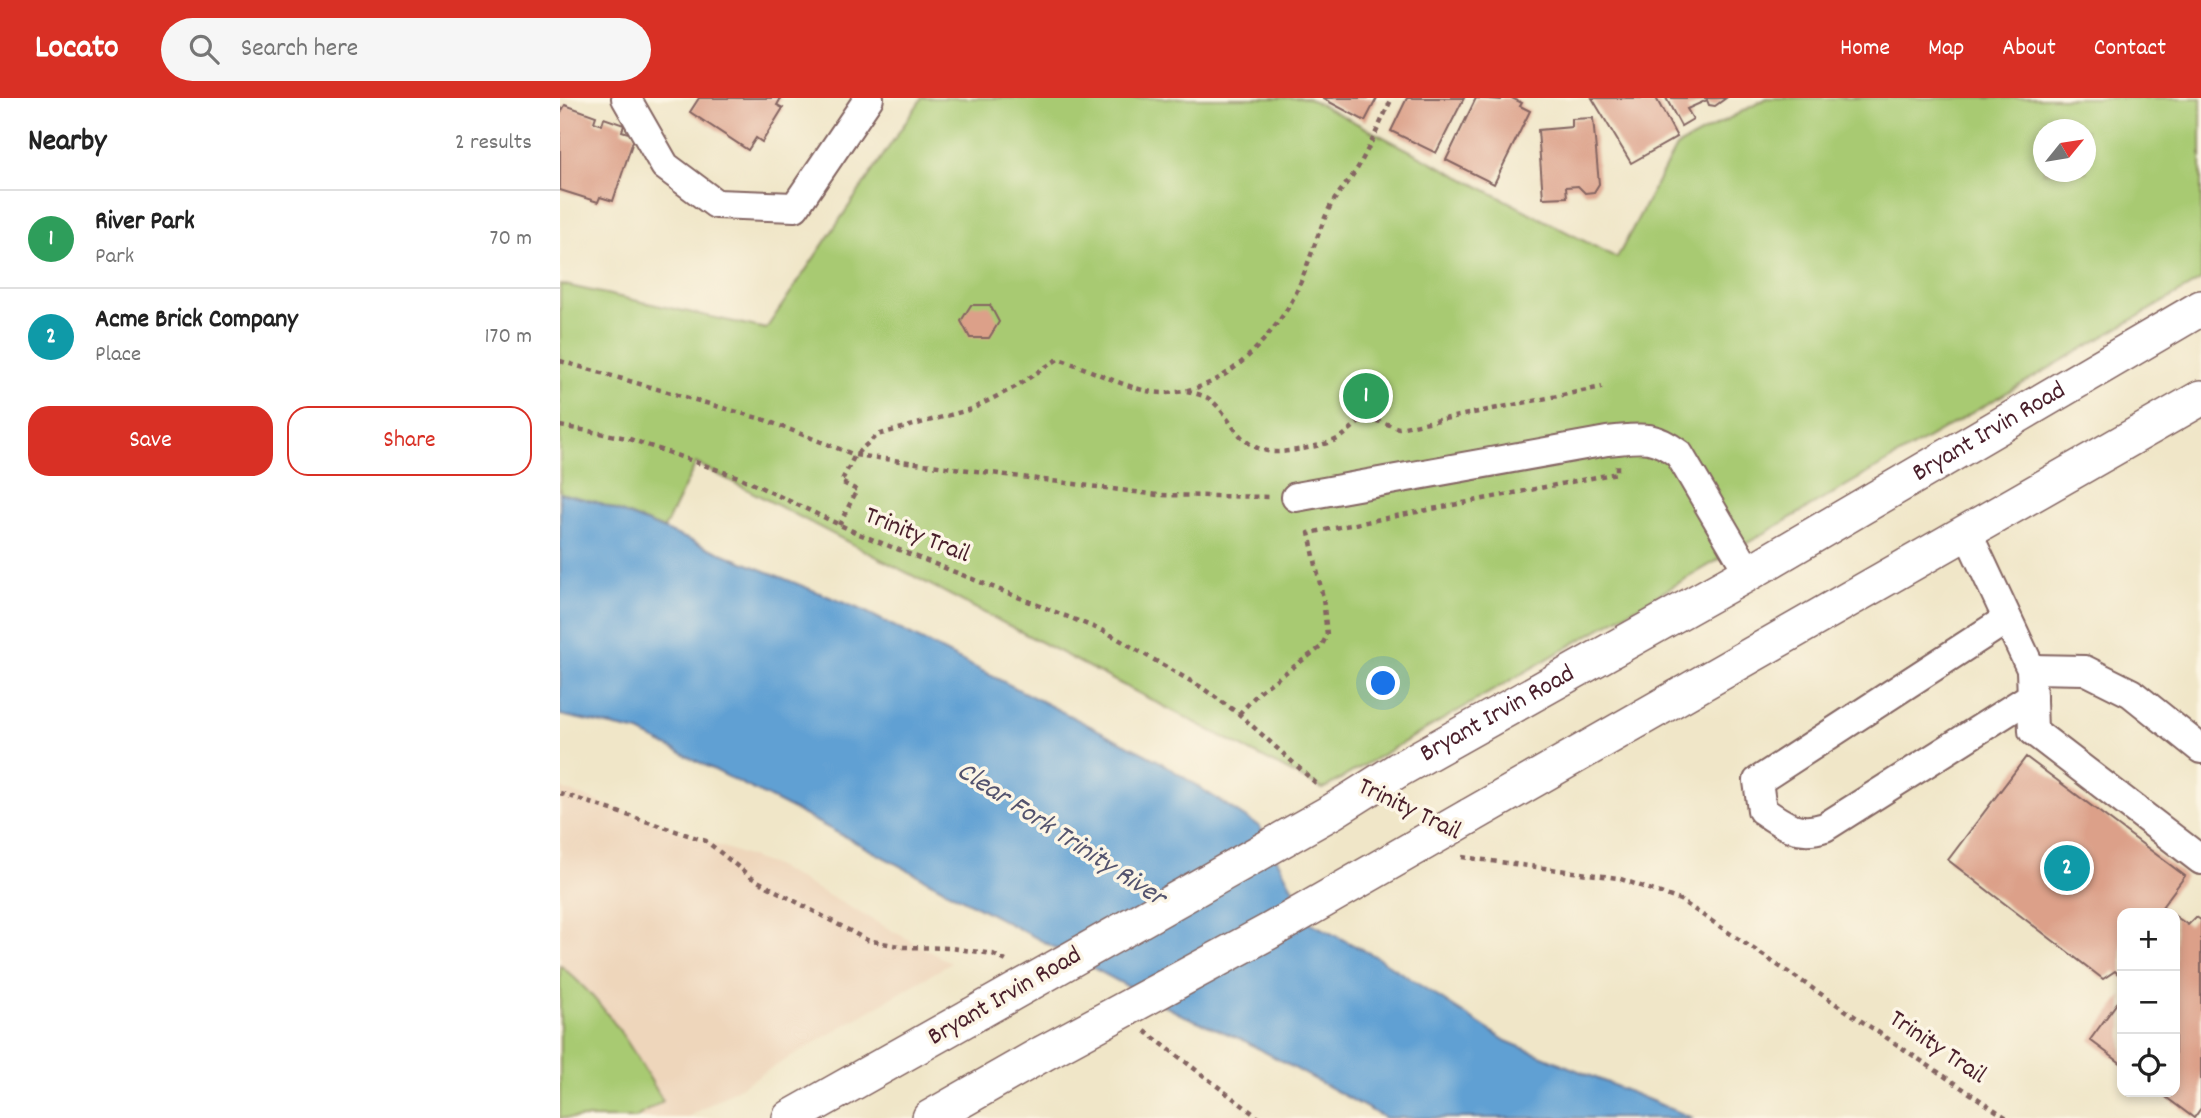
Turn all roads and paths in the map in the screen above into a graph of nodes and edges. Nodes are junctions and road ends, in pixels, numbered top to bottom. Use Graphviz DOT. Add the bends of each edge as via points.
graph roads {
  1 [pos="626,98"];
  2 [pos="869,98"];
  3 [pos="1392,98"];
  4 [pos="2201,308"];
  5 [pos="560,361"];
  6 [pos="1602,387"];
  7 [pos="1187,391"];
  8 [pos="2201,398"];
  9 [pos="560,426"];
  10 [pos="1615,440"];
  11 [pos="855,455"];
  12 [pos="1296,497"];
  13 [pos="839,525"];
  14 [pos="1967,532"];
  15 [pos="1749,573"];
  16 [pos="2007,619"];
  17 [pos="2031,683"];
  18 [pos="1239,714"];
  19 [pos="2201,749"];
  20 [pos="1323,789"];
  21 [pos="560,793"];
  22 [pos="1456,856"];
  23 [pos="2201,860"];
  24 [pos="1018,966"];
  25 [pos="1141,1028"];
  26 [pos="790,1118"];
  27 [pos="930,1118"];
  28 [pos="1259,1118"];
  29 [pos="2007,1118"];
  1 -- 2 [label="lane" via="665,166 716,204 795,207"];
  3 -- 7 [label="path" via="1358,167 1328,212 1293,299 1279,321 1233,370 1211,384"];
  4 -- 15 [label="main road, Bryant Irvin Road"];
  5 -- 11 [label="path" via="765,420"];
  6 -- 7 [label="path" via="1399,428 1363,420 1339,439 1272,452 1248,443 1207,397"];
  7 -- 11 [label="path" via="1161,393 1135,387 1058,359 972,410 877,435"];
  8 -- 14 [label="main road"];
  9 -- 13 [label="path, Trinity Trail" via="627,439 741,478"];
  10 -- 12 [label="lane"];
  10 -- 15 [label="lane" via="1650,437 1679,454"];
  10 -- 18 [label="path" via="1617,473 1309,533 1327,635 1321,647 1261,691"];
  11 -- 12 [label="path" via="1158,495"];
  11 -- 13 [label="path, Trinity Trail" via="841,482 858,490"];
  13 -- 18 [label="path, Trinity Trail" via="1107,632"];
  14 -- 16 [label="lane"];
  14 -- 27 [label="main road, bridge" via="1268,932"];
  15 -- 26 [label="main road, Bryant Irvin Road, bridge"];
  16 -- 17 [label="lane"];
  16 -- 17 [label="lane" via="1758,782 1762,810 1783,825 1810,832 1825,827"];
  17 -- 19 [label="lane" via="2085,670 2131,693"];
  17 -- 23 [label="lane" via="2033,731"];
  18 -- 20 [label="path, Trinity Trail"];
  21 -- 24 [label="path" via="706,841 752,878 867,940 993,954"];
  22 -- 29 [label="path, Trinity Trail" via="1618,878 1680,900"];
  25 -- 28 [label="path"];
}
